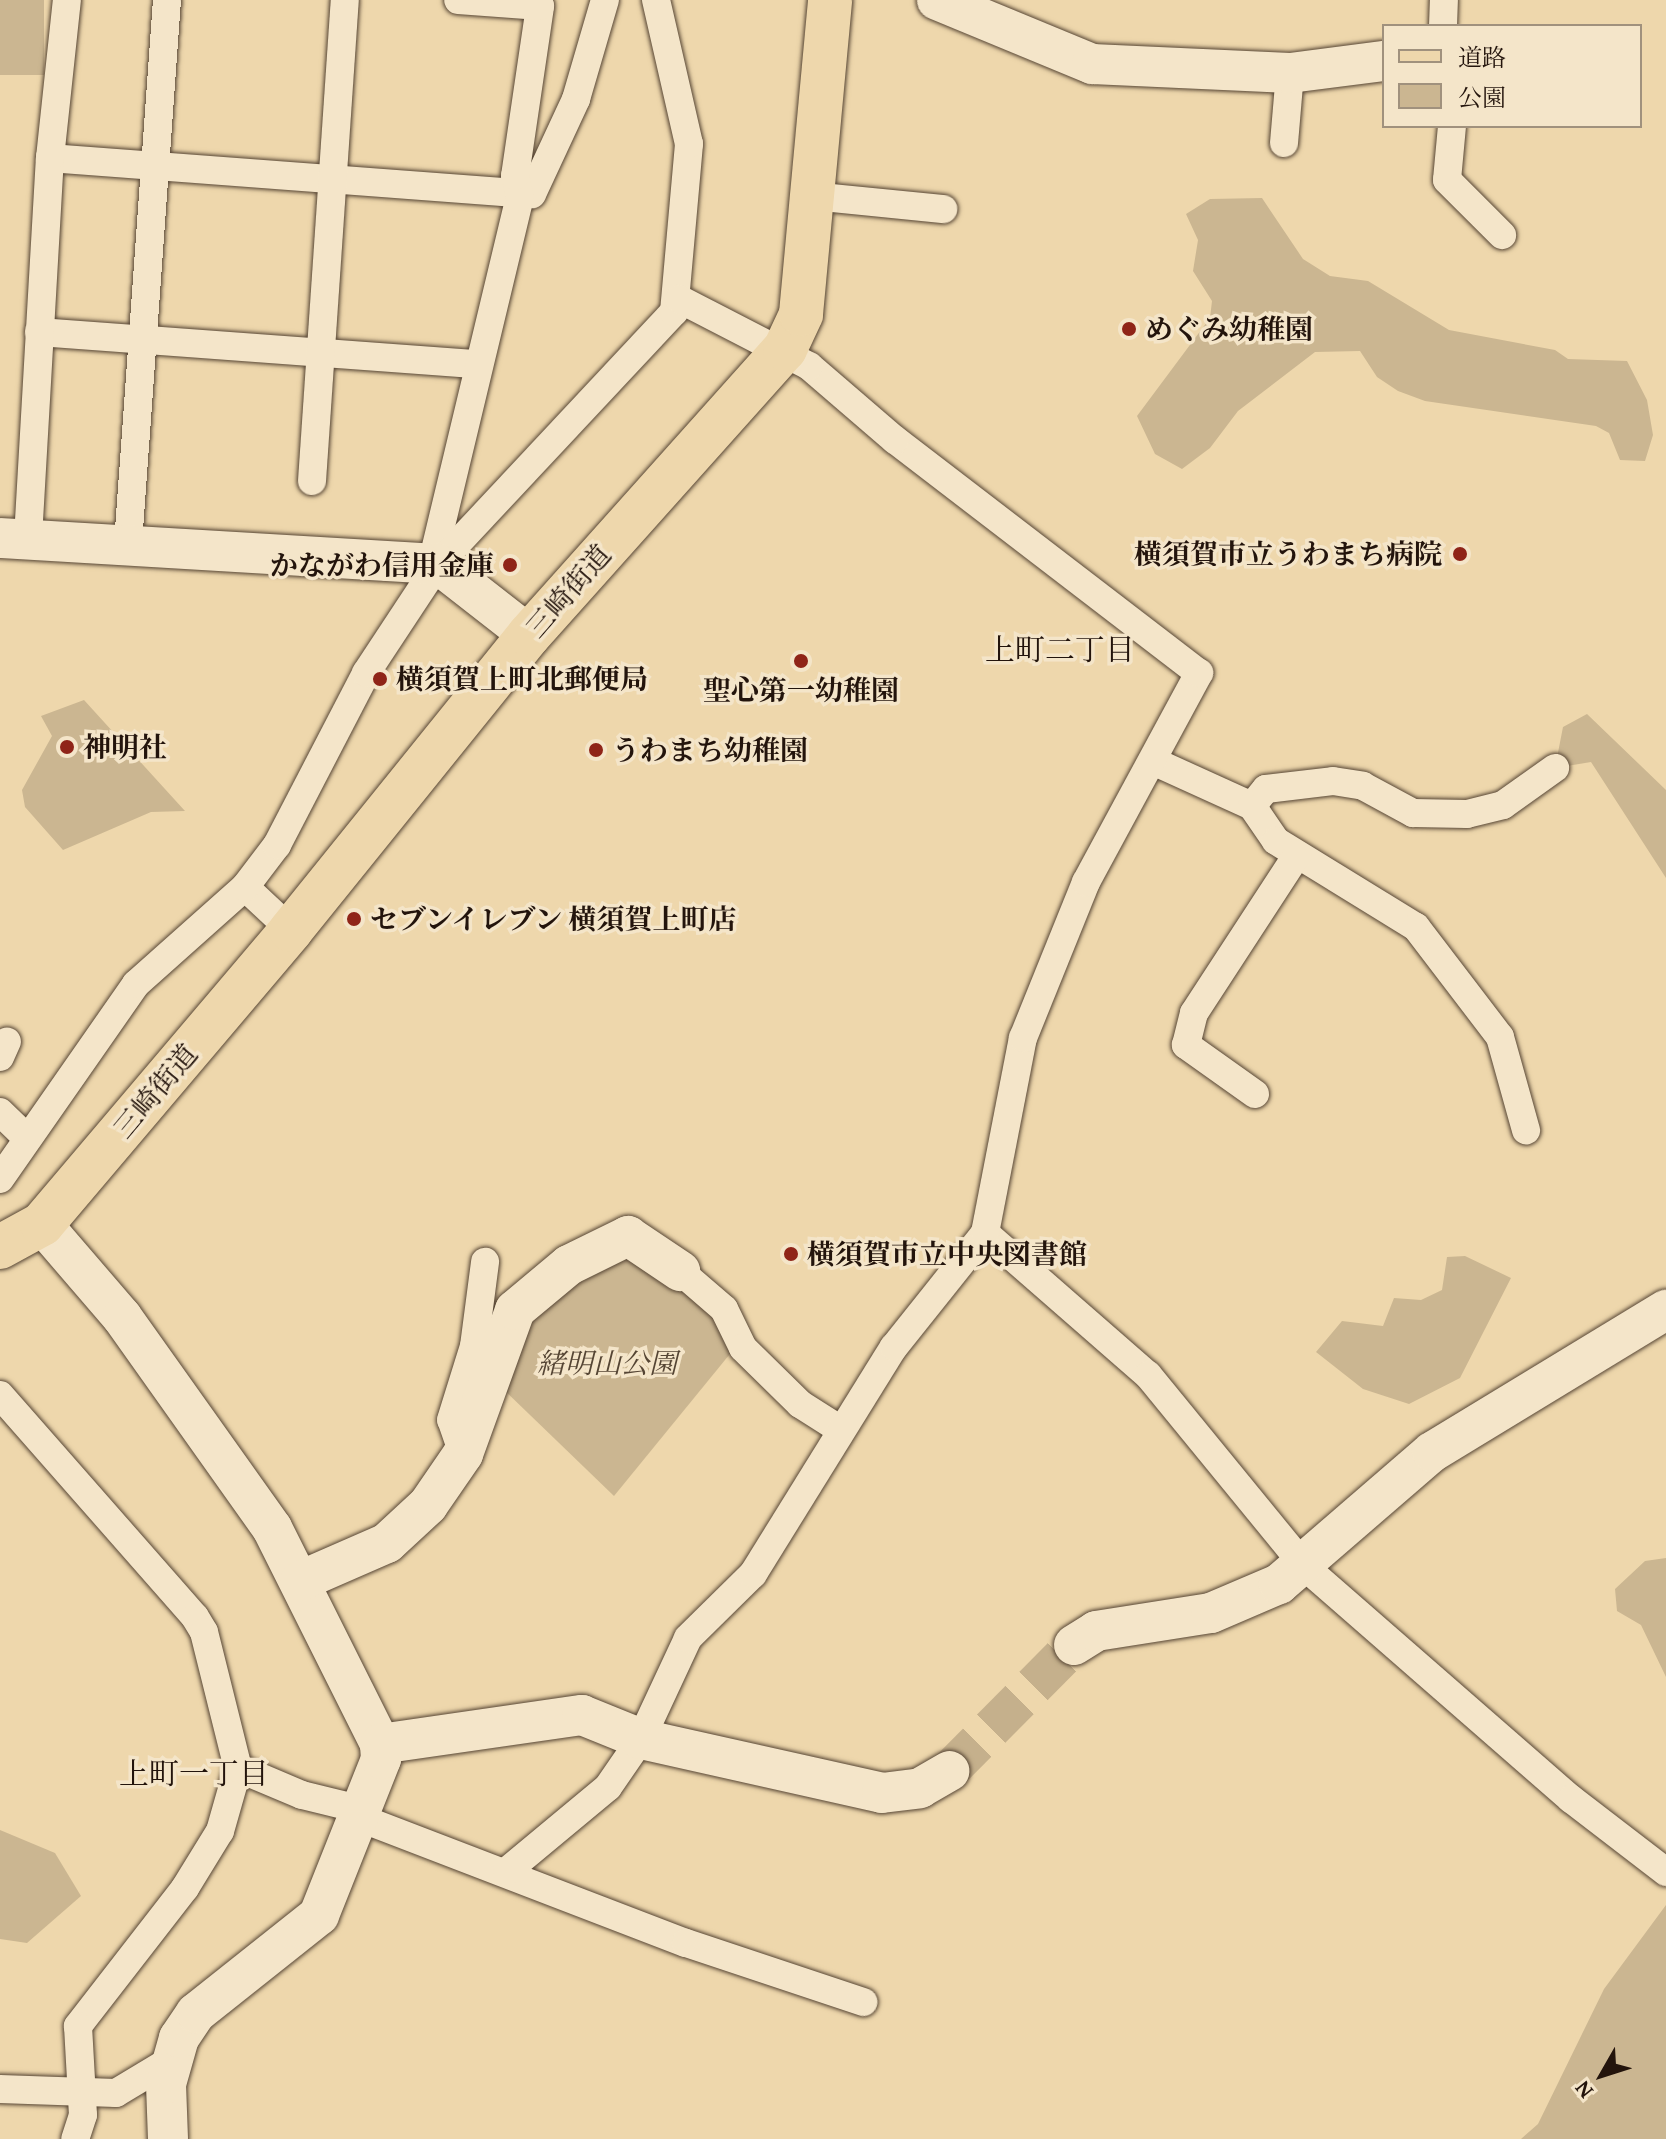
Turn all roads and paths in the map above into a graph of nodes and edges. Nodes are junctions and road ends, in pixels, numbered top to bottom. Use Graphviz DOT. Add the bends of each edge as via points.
graph roads {
  1 [pos="67,0"];
  2 [pos="167,0"];
  3 [pos="345,0"];
  4 [pos="458,0"];
  5 [pos="605,0"];
  6 [pos="656,0"];
  7 [pos="830,0"];
  8 [pos="937,0"];
  9 [pos="1444,0"];
  10 [pos="1443,24"];
  11 [pos="1382,61"];
  12 [pos="1290,73"];
  13 [pos="1452,128"];
  14 [pos="1284,143"];
  15 [pos="50,158"];
  16 [pos="158,167"];
  17 [pos="333,181"];
  18 [pos="812,196"];
  19 [pos="520,197"];
  20 [pos="943,209"];
  21 [pos="1502,235"];
  22 [pos="679,299"];
  23 [pos="39,332"];
  24 [pos="144,340"];
  25 [pos="785,349"];
  26 [pos="321,352"];
  27 [pos="477,364"];
  28 [pos="312,481"];
  29 [pos="14,538"];
  30 [pos="128,544"];
  31 [pos="435,563"];
  32 [pos="529,635"];
  33 [pos="1155,762"];
  34 [pos="1555,768"];
  35 [pos="1252,806"];
  36 [pos="1297,855"];
  37 [pos="245,887"];
  38 [pos="291,930"];
  39 [pos="1255,1094"];
  40 [pos="0,1112"];
  41 [pos="1526,1130"];
  42 [pos="27,1138"];
  43 [pos="0,1179"];
  44 [pos="42,1224"];
  45 [pos="985,1233"];
  46 [pos="0,1247"];
  47 [pos="485,1262"];
  48 [pos="680,1271"];
  49 [pos="1666,1310"];
  50 [pos="0,1395"];
  51 [pos="841,1430"];
  52 [pos="463,1454"];
  53 [pos="1305,1567"];
  54 [pos="300,1581"];
  55 [pos="1074,1645"];
  56 [pos="641,1739"];
  57 [pos="380,1744"];
  58 [pos="238,1768"];
  59 [pos="949,1771"];
  60 [pos="362,1814"];
  61 [pos="507,1871"];
  62 [pos="1666,1872"];
  63 [pos="863,2002"];
  64 [pos="171,2060"];
  65 [pos="0,2089"];
  66 [pos="79,2095"];
  67 [pos="75,2139"];
  68 [pos="168,2139"];
  1 -- 15 [label="street"];
  2 -- 16 [label="street"];
  3 -- 17 [label="street"];
  4 -- 19 [label="street" via="540,6 515,176"];
  5 -- 19 [label="street" via="590,60 549,165 537,190"];
  6 -- 22 [label="street" via="689,144"];
  7 -- 18 [label="main road, 三崎街道"];
  8 -- 12 [label="street" via="1092,64"];
  9 -- 10 [label="street"];
  11 -- 12 [label="street"];
  12 -- 14 [label="street"];
  13 -- 21 [label="street" via="1447,180"];
  15 -- 16 [label="street"];
  15 -- 23 [label="street"];
  16 -- 17 [label="street"];
  16 -- 24 [label="street"];
  17 -- 19 [label="street"];
  17 -- 26 [label="street"];
  18 -- 20 [label="street"];
  18 -- 25 [label="main road, 三崎街道" via="801,314"];
  19 -- 27 [label="street"];
  22 -- 25 [label="street"];
  22 -- 31 [label="street" via="674,312"];
  23 -- 24 [label="street"];
  23 -- 29 [label="street"];
  24 -- 26 [label="street"];
  24 -- 30 [label="street"];
  25 -- 32 [label="main road, 三崎街道"];
  25 -- 33 [label="street" via="1199,673"];
  26 -- 27 [label="street"];
  26 -- 28 [label="street"];
  27 -- 31 [label="street"];
  29 -- 30 [label="street"];
  30 -- 31 [label="street"];
  31 -- 32 [label="street"];
  31 -- 37 [label="street" via="366,673 277,845"];
  32 -- 38 [label="main road, 三崎街道"];
  33 -- 35 [label="street"];
  33 -- 45 [label="street" via="1086,882 1023,1038"];
  34 -- 35 [label="street" via="1503,805 1467,814 1413,813 1363,786 1333,781 1266,789"];
  35 -- 36 [label="street" via="1276,841"];
  36 -- 39 [label="street" via="1194,1013 1186,1045"];
  36 -- 41 [label="street" via="1416,927 1500,1037"];
  37 -- 38 [label="street"];
  37 -- 42 [label="street" via="136,984"];
  38 -- 44 [label="main road, 三崎街道"];
  40 -- 42 [label="street"];
  42 -- 43 [label="street"];
  44 -- 46 [label="main road, 三崎街道"];
  44 -- 54 [label="street" via="122,1317 243,1485"];
  45 -- 51 [label="street" via="894,1347"];
  45 -- 53 [label="street" via="1148,1375"];
  47 -- 52 [label="street" via="474,1346 451,1420"];
  48 -- 51 [label="street" via="724,1309 743,1348 800,1404"];
  48 -- 52 [label="street" via="628,1236 569,1265 515,1310"];
  49 -- 53 [label="street" via="1432,1452"];
  50 -- 58 [label="street" via="195,1617 204,1632"];
  51 -- 56 [label="street" via="753,1574 688,1638"];
  52 -- 54 [label="street" via="409,1526 355,1560"];
  53 -- 55 [label="street" via="1211,1613 1096,1631"];
  53 -- 62 [label="street" via="1571,1799"];
  54 -- 57 [label="street"];
  56 -- 57 [label="street" via="582,1715"];
  56 -- 59 [label="street" via="882,1793 920,1788"];
  56 -- 61 [label="street" via="608,1787"];
  57 -- 60 [label="street" via="381,1759"];
  58 -- 60 [label="street"];
  58 -- 66 [label="street" via="220,1831 185,1888 78,2026"];
  60 -- 61 [label="street"];
  60 -- 64 [label="street" via="319,1915 196,2013"];
  61 -- 63 [label="street" via="686,1943"];
  64 -- 66 [label="street" via="116,2093"];
  64 -- 68 [label="street"];
  65 -- 66 [label="street"];
  66 -- 67 [label="street" via="83,2115"];
}
